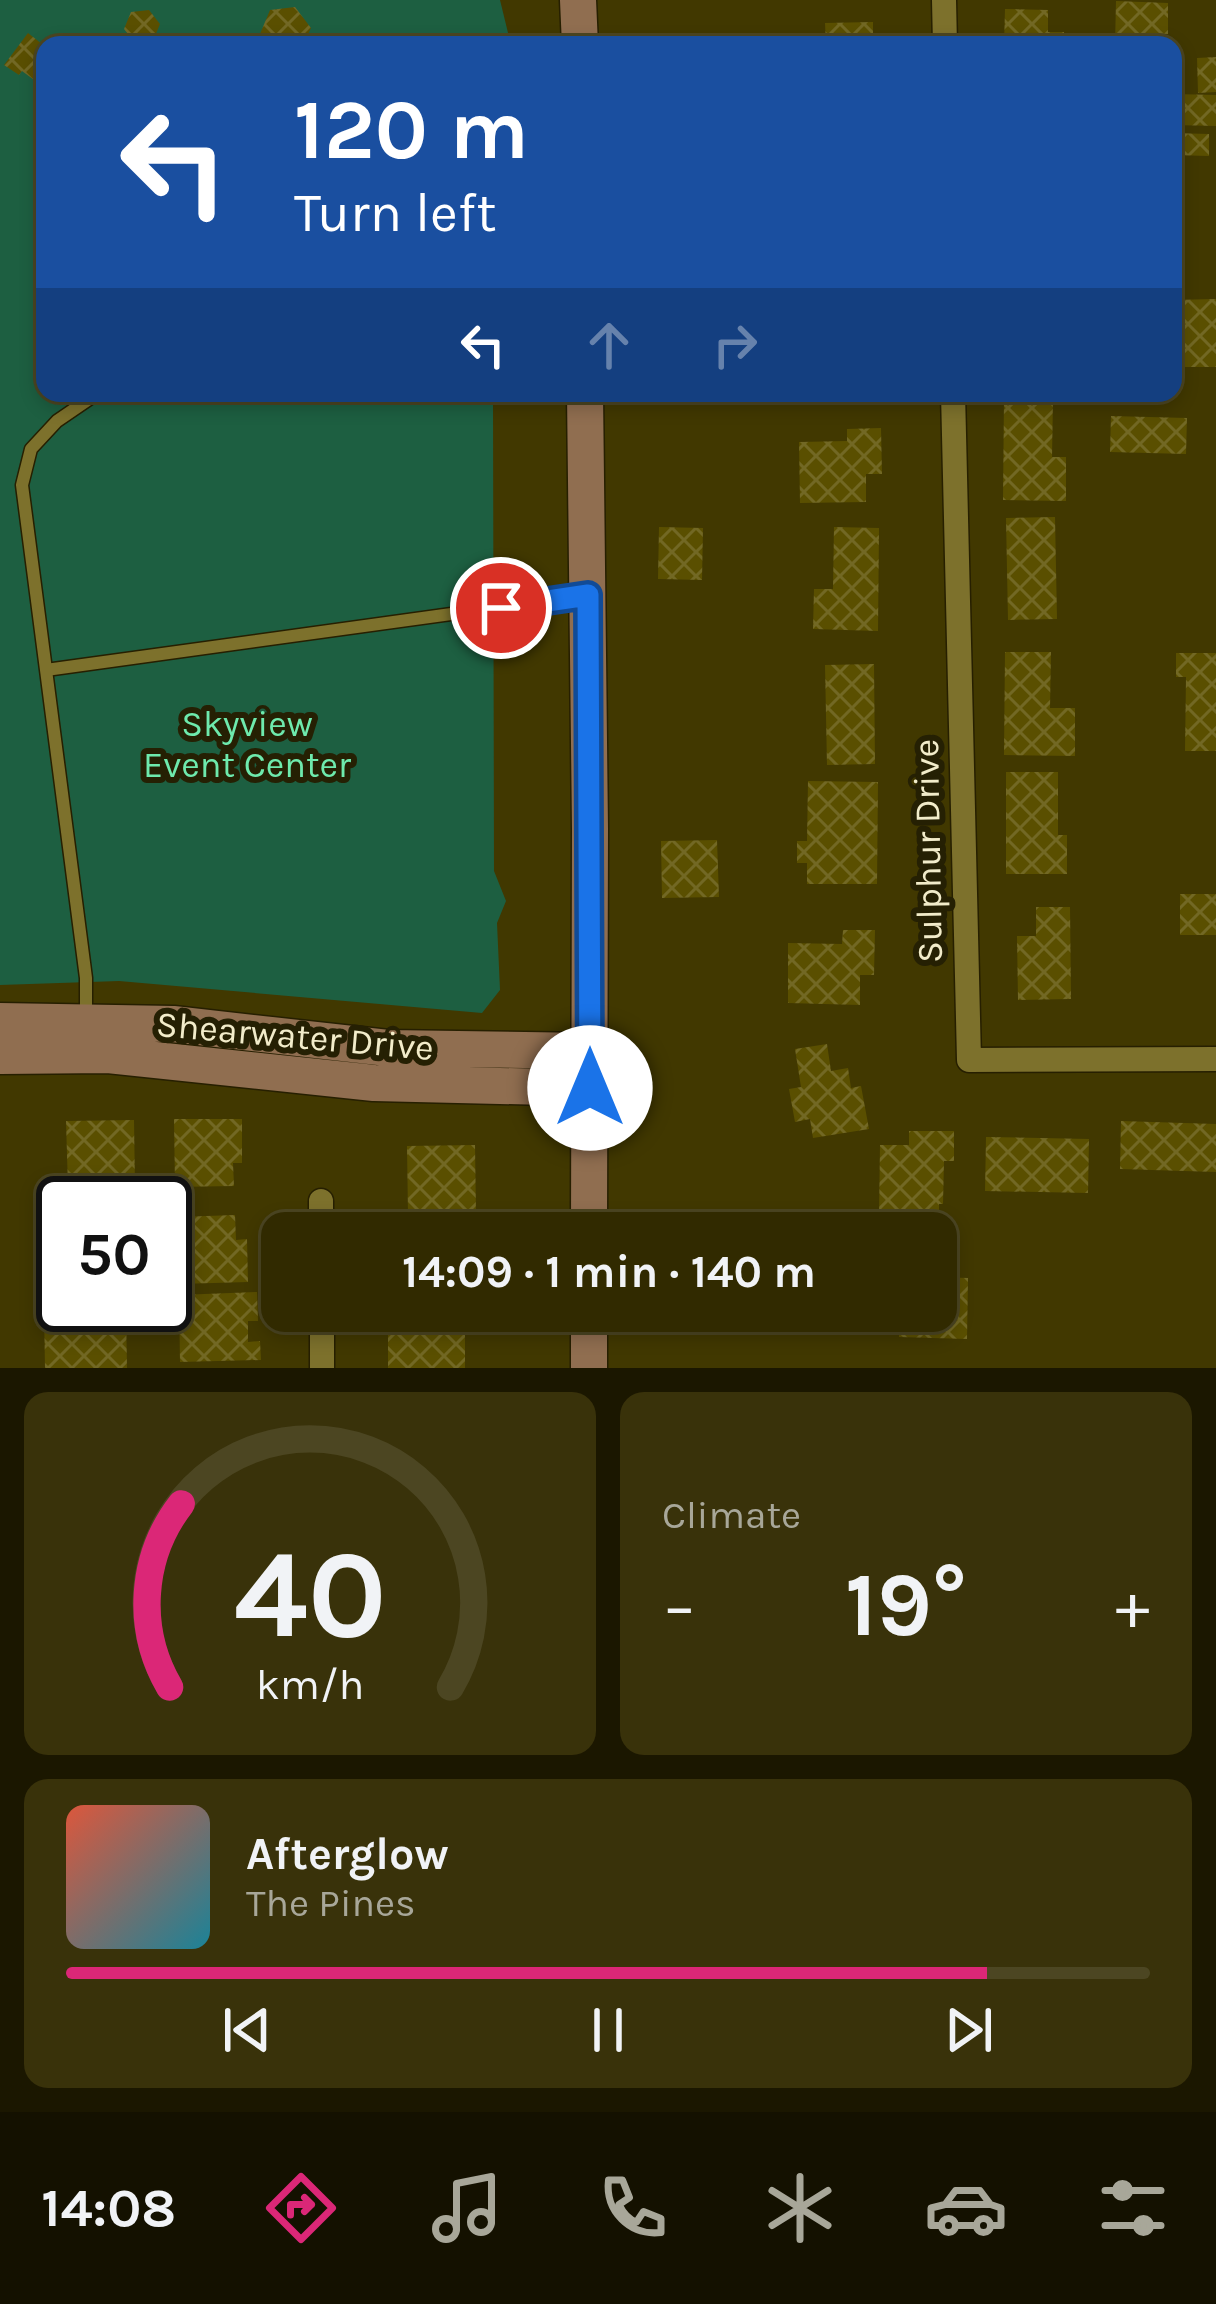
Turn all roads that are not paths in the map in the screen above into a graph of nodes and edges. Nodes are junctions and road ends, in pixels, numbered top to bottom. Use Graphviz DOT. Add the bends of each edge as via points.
graph roads {
  1 [pos="578,0"];
  2 [pos="944,0"];
  3 [pos="580,36"];
  4 [pos="945,36"];
  5 [pos="85,402"];
  6 [pos="585,402"];
  7 [pos="953,402"];
  8 [pos="588,595"];
  9 [pos="46,670"];
  10 [pos="0,1021"];
  11 [pos="86,1021"];
  12 [pos="590,1051"];
  13 [pos="0,1056"];
  14 [pos="1216,1059"];
  15 [pos="590,1088"];
  16 [pos="321,1201"];
  17 [pos="321,1212"];
  18 [pos="590,1212"];
  19 [pos="322,1332"];
  20 [pos="589,1332"];
  21 [pos="322,1368"];
  22 [pos="589,1368"];
  1 -- 3 [label="street"];
  2 -- 4 [label="street"];
  5 -- 9 [label="lane" via="32,449 22,485"];
  6 -- 8 [label="street"];
  7 -- 14 [label="street, Sulphur Drive" via="969,1060"];
  8 -- 9 [label="lane"];
  8 -- 12 [label="street"];
  9 -- 11 [label="lane"];
  10 -- 11 [label="street, Shearwater Drive"];
  11 -- 12 [label="street, Shearwater Drive" via="388,1048"];
  12 -- 15 [label="street"];
  13 -- 15 [label="street, Shearwater Drive" via="107,1055 374,1083"];
  15 -- 18 [label="street"];
  16 -- 17 [label="street"];
  19 -- 21 [label="street"];
  20 -- 22 [label="street"];
}
